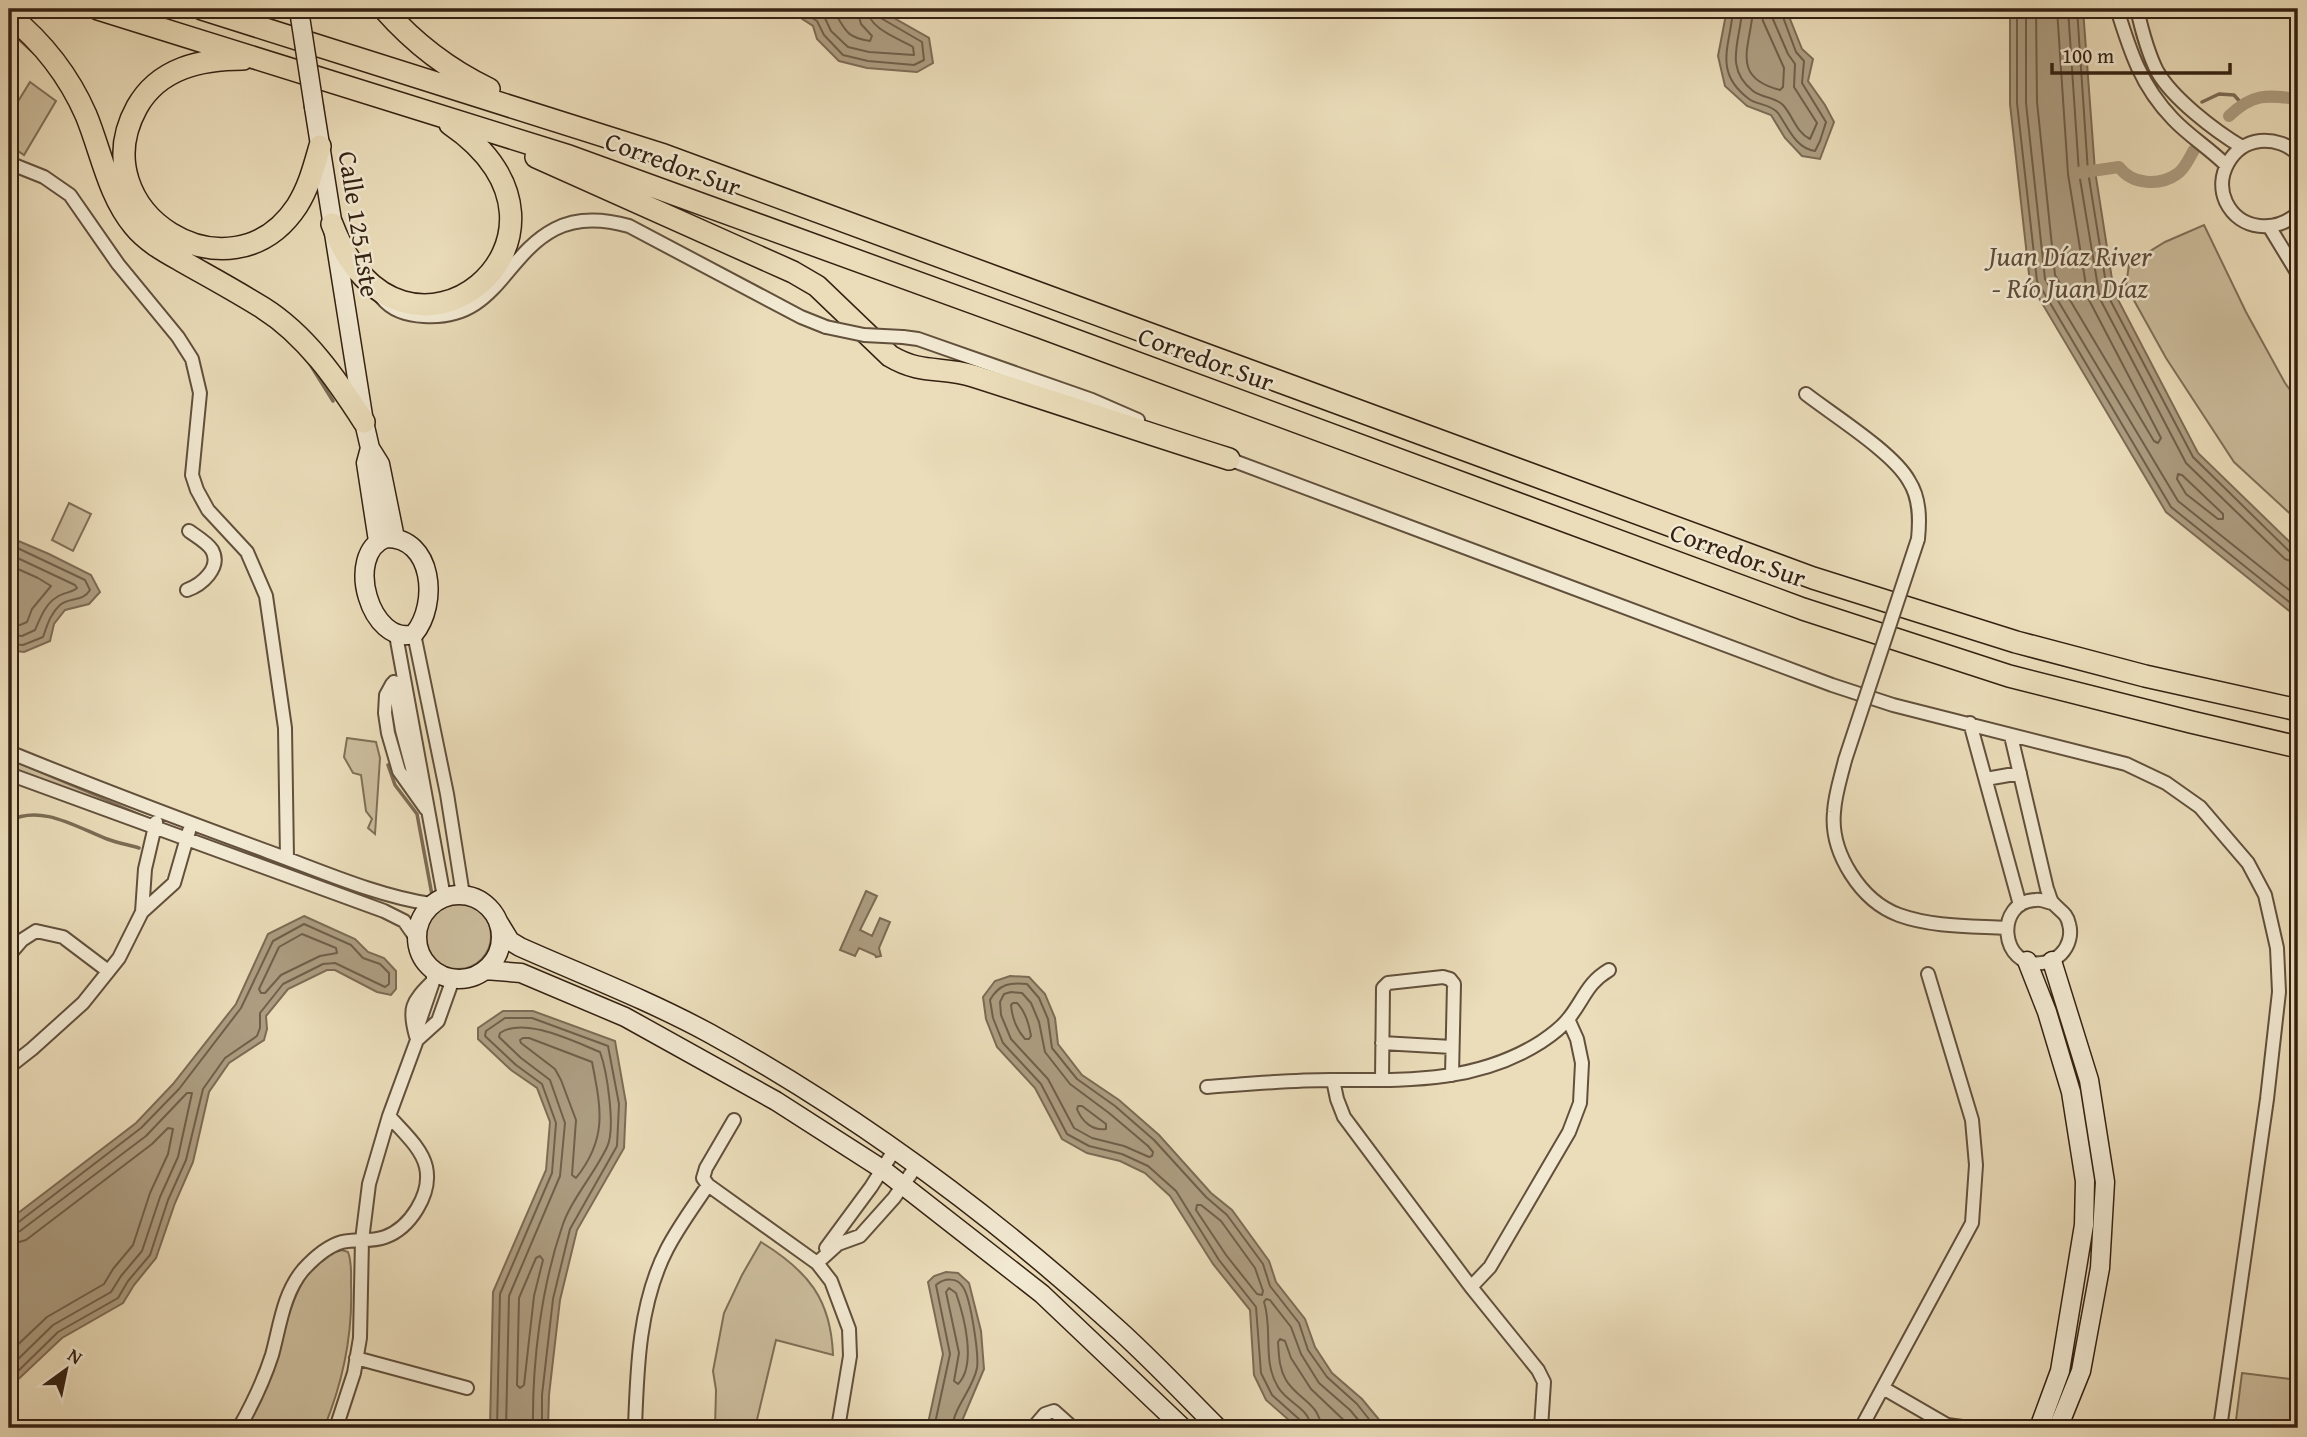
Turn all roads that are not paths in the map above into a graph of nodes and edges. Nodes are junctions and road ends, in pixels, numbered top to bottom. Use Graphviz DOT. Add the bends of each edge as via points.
graph roads {
  1 [pos="98,9"];
  2 [pos="202,9"];
  3 [pos="384,9"];
  4 [pos="2117,9"];
  5 [pos="2137,9"];
  6 [pos="299,10"];
  7 [pos="9,15"];
  8 [pos="260,59"];
  9 [pos="437,114"];
  10 [pos="565,123"];
  11 [pos="471,125"];
  12 [pos="320,146"];
  13 [pos="2242,147"];
  14 [pos="2298,155"];
  15 [pos="9,163"];
  16 [pos="2226,165"];
  17 [pos="2298,215"];
  18 [pos="332,223"];
  19 [pos="2270,228"];
  20 [pos="2298,274"];
  21 [pos="369,283"];
  22 [pos="1806,394"];
  23 [pos="364,422"];
  24 [pos="1229,459"];
  25 [pos="189,531"];
  26 [pos="386,540"];
  27 [pos="187,590"];
  28 [pos="405,635"];
  29 [pos="402,668"];
  30 [pos="2145,676"];
  31 [pos="2298,695"];
  32 [pos="2298,710"];
  33 [pos="1970,723"];
  34 [pos="2011,736"];
  35 [pos="2298,747"];
  36 [pos="9,752"];
  37 [pos="441,763"];
  38 [pos="411,769"];
  39 [pos="9,774"];
  40 [pos="2020,774"];
  41 [pos="1986,779"];
  42 [pos="159,811"];
  43 [pos="429,812"];
  44 [pos="190,823"];
  45 [pos="154,827"];
  46 [pos="188,839"];
  47 [pos="287,859"];
  48 [pos="463,895"];
  49 [pos="438,901"];
  50 [pos="2052,902"];
  51 [pos="2020,905"];
  52 [pos="142,912"];
  53 [pos="499,923"];
  54 [pos="2006,928"];
  55 [pos="416,937"];
  56 [pos="9,954"];
  57 [pos="2026,961"];
  58 [pos="2052,961"];
  59 [pos="485,970"];
  60 [pos="1609,970"];
  61 [pos="108,971"];
  62 [pos="1928,974"];
  63 [pos="433,976"];
  64 [pos="453,979"];
  65 [pos="1568,1019"];
  66 [pos="417,1040"];
  67 [pos="1382,1043"];
  68 [pos="1452,1047"];
  69 [pos="9,1067"];
  70 [pos="1452,1076"];
  71 [pos="1333,1080"];
  72 [pos="1382,1080"];
  73 [pos="1208,1087"];
  74 [pos="388,1116"];
  75 [pos="734,1120"];
  76 [pos="895,1149"];
  77 [pos="917,1165"];
  78 [pos="883,1169"];
  79 [pos="904,1184"];
  80 [pos="708,1185"];
  81 [pos="362,1240"];
  82 [pos="817,1263"];
  83 [pos="1471,1287"];
  84 [pos="356,1358"];
  85 [pos="467,1388"];
  86 [pos="1883,1388"];
  87 [pos="1948,1427"];
  88 [pos="239,1428"];
  89 [pos="336,1428"];
  90 [pos="635,1428"];
  91 [pos="838,1428"];
  92 [pos="1033,1428"];
  93 [pos="1073,1428"];
  94 [pos="1183,1428"];
  95 [pos="1219,1428"];
  96 [pos="1541,1428"];
  97 [pos="1861,1428"];
  98 [pos="1970,1428"];
  99 [pos="2039,1428"];
  100 [pos="2058,1428"];
  101 [pos="2220,1428"];
  1 -- 8 [label="highway, Corredor Sur"];
  2 -- 10 [label="highway, Corredor Sur"];
  3 -- 10 [label="highway" via="451,68"];
  4 -- 16 [label="street" via="2146,85 2175,121"];
  5 -- 13 [label="street" via="2159,74 2188,107"];
  6 -- 12 [label="street, Calle 125 Este, bridge"];
  7 -- 23 [label="highway" via="65,77 85,114 120,206 136,230 282,321 330,372"];
  8 -- 9 [label="highway, Corredor Sur"];
  8 -- 12 [label="highway" via="196,64 169,73 148,91 133,114 125,148 128,180 139,204 158,226 193,245 226,248 250,243 275,229 296,208"];
  9 -- 11 [label="highway, Corredor Sur"];
  9 -- 21 [label="highway" via="479,148 504,180 512,212 505,246 491,273 478,285 443,303 405,303"];
  10 -- 30 [label="highway, Corredor Sur" via="664,155 1813,578 2016,642"];
  11 -- 24 [label="highway" via="793,272 817,286 904,364 969,375"];
  11 -- 35 [label="highway, Corredor Sur" via="696,201 1803,609 2009,676"];
  12 -- 18 [label="street, Calle 125 Este"];
  13 -- 14 [label="street" via="2269,140"];
  13 -- 16 [label="street"];
  15 -- 47 [label="street" via="44,177 70,195 192,359 200,393 192,475 208,510 247,552 266,596 285,728"];
  16 -- 19 [label="street" via="2225,201 2236,216"];
  17 -- 19 [label="street"];
  18 -- 21 [label="highway" via="348,258"];
  18 -- 23 [label="street, Calle 125 Este"];
  19 -- 20 [label="street"];
  21 -- 24 [label="street, bridge" via="397,311 444,316 490,293 555,229 610,220 826,327 918,339 1092,400"];
  22 -- 54 [label="street, bridge" via="1897,463 1918,506 1918,539 1845,760 1833,814 1837,845 1859,885 1899,915"];
  23 -- 26 [label="street, Calle 125 Este" via="370,448 366,463"];
  24 -- 33 [label="street" via="1832,685"];
  25 -- 27 [label="street" via="212,550 215,564"];
  26 -- 28 [label="street" via="372,545 365,586 376,615"];
  26 -- 28 [label="street" via="407,544 418,555 429,583 425,616"];
  28 -- 29 [label="street"];
  28 -- 37 [label="street" via="428,700"];
  29 -- 38 [label="street"];
  29 -- 38 [label="street" via="386,695 385,713 388,733"];
  30 -- 31 [label="highway"];
  30 -- 32 [label="highway, Corredor Sur"];
  33 -- 34 [label="street"];
  33 -- 41 [label="street"];
  34 -- 40 [label="street"];
  34 -- 101 [label="street" via="2126,764 2166,783 2200,807 2248,863 2265,895 2277,948 2279,992"];
  36 -- 42 [label="street"];
  37 -- 38 [label="street"];
  37 -- 48 [label="street"];
  38 -- 43 [label="street"];
  38 -- 43 [label="street"];
  39 -- 45 [label="street"];
  40 -- 41 [label="street"];
  40 -- 50 [label="street"];
  41 -- 51 [label="street"];
  42 -- 44 [label="street"];
  42 -- 45 [label="street"];
  43 -- 49 [label="street"];
  44 -- 46 [label="street"];
  44 -- 47 [label="street"];
  45 -- 46 [label="street"];
  45 -- 52 [label="street"];
  46 -- 52 [label="street" via="174,883"];
  46 -- 55 [label="street" via="384,911 404,921"];
  47 -- 49 [label="street" via="406,900"];
  48 -- 49 [label="street"];
  48 -- 53 [label="street" via="488,906"];
  49 -- 55 [label="street" via="423,914"];
  50 -- 51 [label="street" via="2035,900"];
  50 -- 58 [label="street" via="2067,917 2070,937 2061,955"];
  51 -- 54 [label="street"];
  52 -- 61 [label="street"];
  53 -- 59 [label="street" via="500,948"];
  53 -- 76 [label="street" via="510,941 520,947 708,1032"];
  54 -- 57 [label="street" via="2015,954"];
  55 -- 63 [label="street"];
  56 -- 61 [label="street" via="36,931 63,937"];
  57 -- 58 [label="street"];
  57 -- 99 [label="street" via="2071,1092 2085,1181 2084,1225 2060,1371"];
  58 -- 100 [label="street" via="2089,1080 2105,1182 2100,1268 2081,1371"];
  59 -- 64 [label="street"];
  59 -- 78 [label="street" via="522,973 625,1017 776,1101"];
  60 -- 65 [label="street" via="1585,990"];
  61 -- 69 [label="street" via="83,1003"];
  62 -- 86 [label="street" via="1972,1120 1976,1165 1972,1223"];
  63 -- 64 [label="street"];
  63 -- 66 [label="street" via="417,997 410,1017"];
  64 -- 66 [label="street" via="438,1021"];
  65 -- 70 [label="street" via="1541,1042 1502,1062"];
  65 -- 83 [label="street" via="1582,1063 1580,1103 1569,1132 1490,1267"];
  66 -- 74 [label="street"];
  67 -- 68 [label="street"];
  67 -- 68 [label="street" via="1383,988 1388,983 1443,977 1454,984"];
  67 -- 72 [label="street"];
  68 -- 70 [label="street"];
  70 -- 72 [label="street"];
  71 -- 72 [label="street"];
  71 -- 73 [label="street"];
  71 -- 83 [label="street" via="1344,1117"];
  74 -- 81 [label="street" via="369,1184"];
  74 -- 81 [label="street" via="416,1147 426,1168 424,1192 406,1224 385,1237"];
  75 -- 80 [label="street" via="706,1168"];
  76 -- 77 [label="street"];
  76 -- 78 [label="street"];
  77 -- 79 [label="street"];
  77 -- 95 [label="street" via="1025,1248 1121,1332"];
  78 -- 79 [label="street"];
  78 -- 82 [label="street"];
  79 -- 82 [label="street" via="860,1236 838,1244"];
  79 -- 94 [label="street" via="1042,1294"];
  80 -- 82 [label="street"];
  80 -- 90 [label="street" via="666,1251 650,1291 641,1333"];
  81 -- 84 [label="street"];
  81 -- 88 [label="street" via="341,1242 302,1271 285,1303 272,1355"];
  82 -- 91 [label="street" via="831,1281 849,1329 850,1356"];
  83 -- 96 [label="street" via="1544,1382"];
  84 -- 85 [label="street"];
  84 -- 89 [label="street"];
  86 -- 87 [label="street"];
  86 -- 97 [label="street"];
  87 -- 98 [label="street"];
  92 -- 93 [label="street" via="1055,1410"];
}
